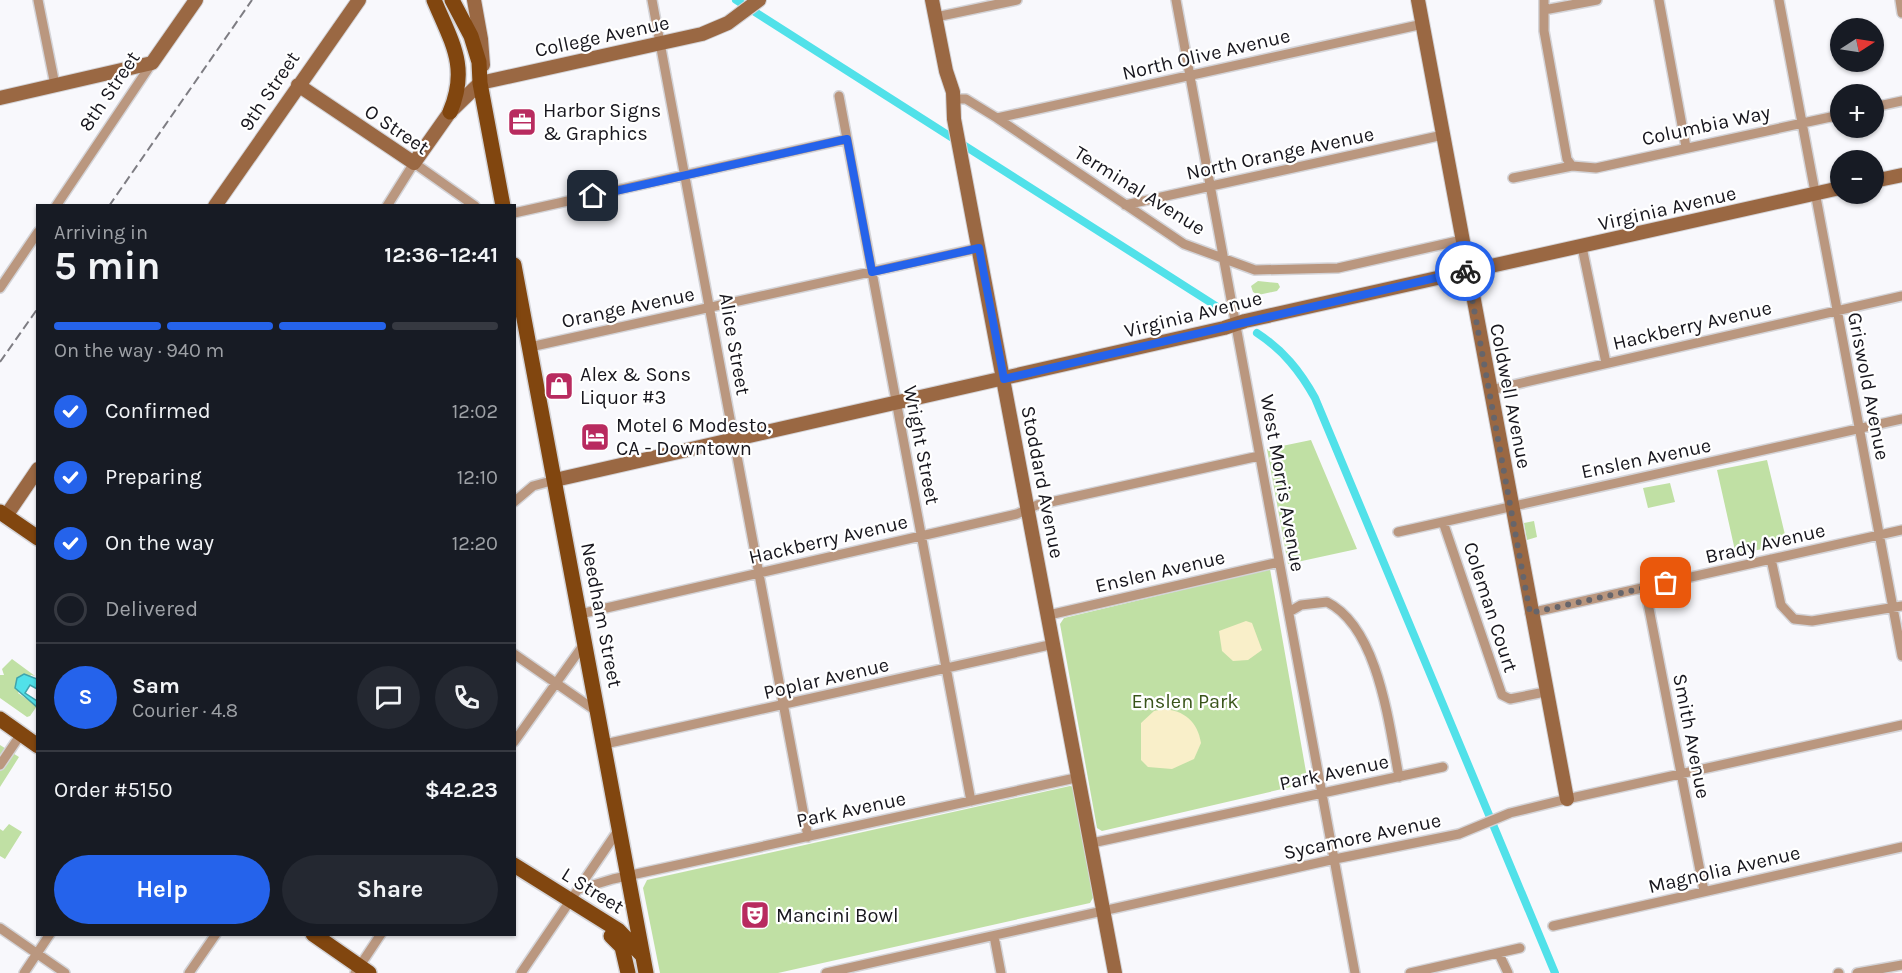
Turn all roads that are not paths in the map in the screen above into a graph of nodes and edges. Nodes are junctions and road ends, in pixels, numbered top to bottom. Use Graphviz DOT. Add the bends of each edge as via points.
graph roads {
  1 [pos="38,0"];
  2 [pos="196,0"];
  3 [pos="358,0"];
  4 [pos="435,0"];
  5 [pos="452,0"];
  6 [pos="474,0"];
  7 [pos="652,0"];
  8 [pos="932,0"];
  9 [pos="1017,0"];
  10 [pos="1176,0"];
  11 [pos="1418,0"];
  12 [pos="1597,0"];
  13 [pos="1659,0"];
  14 [pos="1779,0"];
  15 [pos="1900,0"];
  16 [pos="757,1"];
  17 [pos="1544,5"];
  18 [pos="1902,13"];
  19 [pos="936,17"];
  20 [pos="1423,24"];
  21 [pos="660,44"];
  22 [pos="152,63"];
  23 [pos="1190,76"];
  24 [pos="480,80"];
  25 [pos="55,85"];
  26 [pos="298,85"];
  27 [pos="839,96"];
  28 [pos="0,98"];
  29 [pos="954,99"];
  30 [pos="1902,101"];
  31 [pos="1884,105"];
  32 [pos="450,112"];
  33 [pos="1830,117"];
  34 [pos="997,118"];
  35 [pos="1802,122"];
  36 [pos="1443,135"];
  37 [pos="847,139"];
  38 [pos="1686,147"];
  39 [pos="414,163"];
  40 [pos="1576,167"];
  41 [pos="685,175"];
  42 [pos="1902,175"];
  43 [pos="1514,178"];
  44 [pos="1884,179"];
  45 [pos="1210,187"];
  46 [pos="1830,190"];
  47 [pos="1816,194"];
  48 [pos="57,204"];
  49 [pos="216,204"];
  50 [pos="388,204"];
  51 [pos="472,204"];
  52 [pos="503,204"];
  53 [pos="1125,205"];
  54 [pos="516,213"];
  55 [pos="36,235"];
  56 [pos="1462,240"];
  57 [pos="1582,247"];
  58 [pos="979,248"];
  59 [pos="1223,259"];
  60 [pos="1467,271"];
  61 [pos="872,272"];
  62 [pos="516,281"];
  63 [pos="0,288"];
  64 [pos="1902,296"];
  65 [pos="709,307"];
  66 [pos="1837,310"];
  67 [pos="1235,324"];
  68 [pos="530,347"];
  69 [pos="1606,363"];
  70 [pos="1004,379"];
  71 [pos="1491,390"];
  72 [pos="896,403"];
  73 [pos="1902,419"];
  74 [pos="1859,429"];
  75 [pos="734,440"];
  76 [pos="1259,456"];
  77 [pos="36,472"];
  78 [pos="555,480"];
  79 [pos="516,500"];
  80 [pos="1512,506"];
  81 [pos="1029,509"];
  82 [pos="2,517"];
  83 [pos="1443,522"];
  84 [pos="1902,530"];
  85 [pos="1398,532"];
  86 [pos="1880,535"];
  87 [pos="921,536"];
  88 [pos="36,537"];
  89 [pos="1771,560"];
  90 [pos="1279,562"];
  91 [pos="759,573"];
  92 [pos="1645,588"];
  93 [pos="1898,607"];
  94 [pos="1289,612"];
  95 [pos="1530,613"];
  96 [pos="580,615"];
  97 [pos="1049,615"];
  98 [pos="585,642"];
  99 [pos="1054,644"];
  100 [pos="516,655"];
  101 [pos="1902,656"];
  102 [pos="946,669"];
  103 [pos="557,683"];
  104 [pos="1545,692"];
  105 [pos="783,706"];
  106 [pos="598,713"];
  107 [pos="0,719"];
  108 [pos="1902,725"];
  109 [pos="21,734"];
  110 [pos="516,739"];
  111 [pos="604,744"];
  112 [pos="36,745"];
  113 [pos="0,765"];
  114 [pos="1443,767"];
  115 [pos="1681,774"];
  116 [pos="1080,777"];
  117 [pos="1399,777"];
  118 [pos="1323,792"];
  119 [pos="1567,799"];
  120 [pos="970,801"];
  121 [pos="620,827"];
  122 [pos="807,837"];
  123 [pos="1092,843"];
  124 [pos="1902,847"];
  125 [pos="1335,859"];
  126 [pos="516,866"];
  127 [pos="629,876"];
  128 [pos="1704,891"];
  129 [pos="575,895"];
  130 [pos="1103,911"];
  131 [pos="601,919"];
  132 [pos="1553,926"];
  133 [pos="0,928"];
  134 [pos="49,936"];
  135 [pos="215,936"];
  136 [pos="316,936"];
  137 [pos="380,936"];
  138 [pos="994,936"];
  139 [pos="1520,948"];
  140 [pos="1499,954"];
  141 [pos="37,955"];
  142 [pos="643,956"];
  143 [pos="1902,965"];
  144 [pos="361,971"];
  145 [pos="24,973"];
  146 [pos="65,973"];
  147 [pos="189,973"];
  148 [pos="521,973"];
  149 [pos="628,973"];
  150 [pos="646,973"];
  151 [pos="829,973"];
  152 [pos="1001,973"];
  153 [pos="1115,973"];
  154 [pos="1355,973"];
  155 [pos="1410,973"];
  156 [pos="1508,973"];
  157 [pos="1857,973"];
  1 -- 25 [label="street"];
  2 -- 22 [label="street, 8th Street"];
  3 -- 26 [label="street, 9th Street"];
  4 -- 24 [label="main road"];
  4 -- 32 [label="main road" via="460,73 458,93"];
  5 -- 24 [label="main road" via="471,36"];
  6 -- 24 [label="street" via="482,46"];
  7 -- 21 [label="street, Alice Street"];
  8 -- 19 [label="street, Stoddard Avenue"];
  9 -- 19 [label="street"];
  10 -- 23 [label="street, West Morris Avenue"];
  11 -- 20 [label="street, Coldwell Avenue"];
  12 -- 17 [label="street"];
  13 -- 38 [label="street"];
  14 -- 35 [label="street, Griswold Avenue"];
  15 -- 18 [label="street"];
  16 -- 21 [label="street, College Avenue" via="712,30"];
  17 -- 40 [label="street" via="1544,32 1567,159"];
  19 -- 29 [label="street, Stoddard Avenue"];
  20 -- 23 [label="street, North Olive Avenue"];
  20 -- 36 [label="street, Coldwell Avenue"];
  21 -- 24 [label="street, College Avenue"];
  21 -- 41 [label="street, Alice Street"];
  22 -- 25 [label="street"];
  22 -- 48 [label="street, 8th Street"];
  23 -- 34 [label="street, North Olive Avenue"];
  23 -- 45 [label="street, West Morris Avenue"];
  24 -- 32 [label="street"];
  24 -- 52 [label="main road"];
  25 -- 28 [label="street"];
  26 -- 39 [label="street, O Street"];
  26 -- 49 [label="street, 9th Street"];
  27 -- 37 [label="street, Wright Street"];
  29 -- 34 [label="street, Terminal Avenue" via="966,99"];
  29 -- 58 [label="street, Stoddard Avenue"];
  30 -- 31 [label="street"];
  32 -- 39 [label="street"];
  33 -- 35 [label="street, Columbia Way"];
  34 -- 53 [label="street, Terminal Avenue"];
  35 -- 38 [label="street, Columbia Way"];
  35 -- 47 [label="street, Griswold Avenue"];
  36 -- 45 [label="street, North Orange Avenue"];
  36 -- 56 [label="street, Coldwell Avenue"];
  37 -- 41 [label="street"];
  37 -- 61 [label="street, Wright Street"];
  38 -- 40 [label="street, Columbia Way" via="1596,168"];
  39 -- 50 [label="street"];
  39 -- 51 [label="street, O Street"];
  40 -- 43 [label="street, Columbia Way"];
  41 -- 54 [label="street"];
  41 -- 65 [label="street, Alice Street"];
  42 -- 44 [label="street"];
  45 -- 53 [label="street, North Orange Avenue"];
  45 -- 59 [label="street, West Morris Avenue"];
  46 -- 47 [label="street, Virginia Avenue"];
  47 -- 57 [label="street, Virginia Avenue"];
  47 -- 66 [label="street, Griswold Avenue"];
  53 -- 59 [label="street, Terminal Avenue" via="1184,244"];
  55 -- 63 [label="street"];
  56 -- 59 [label="street, Terminal Avenue" via="1317,271 1255,270"];
  56 -- 60 [label="street, Coldwell Avenue"];
  57 -- 60 [label="street, Virginia Avenue"];
  57 -- 69 [label="street"];
  58 -- 61 [label="street, Orange Avenue"];
  58 -- 70 [label="street, Stoddard Avenue"];
  59 -- 67 [label="street, West Morris Avenue"];
  60 -- 67 [label="street, Virginia Avenue"];
  60 -- 71 [label="street, Coldwell Avenue"];
  61 -- 65 [label="street, Orange Avenue"];
  61 -- 72 [label="street, Wright Street"];
  62 -- 68 [label="main road, Needham Street"];
  64 -- 66 [label="street, Hackberry Avenue"];
  65 -- 68 [label="street, Orange Avenue"];
  65 -- 75 [label="street, Alice Street"];
  66 -- 69 [label="street, Hackberry Avenue"];
  66 -- 74 [label="street, Griswold Avenue"];
  67 -- 70 [label="street, Virginia Avenue"];
  67 -- 76 [label="street, West Morris Avenue"];
  68 -- 78 [label="main road, Needham Street"];
  69 -- 71 [label="street, Hackberry Avenue"];
  70 -- 72 [label="street, Virginia Avenue"];
  70 -- 81 [label="street, Stoddard Avenue"];
  71 -- 80 [label="street, Coldwell Avenue"];
  72 -- 75 [label="street, Virginia Avenue"];
  72 -- 87 [label="street, Wright Street"];
  73 -- 74 [label="street, Enslen Avenue"];
  74 -- 80 [label="street, Enslen Avenue"];
  74 -- 86 [label="street, Griswold Avenue"];
  75 -- 78 [label="street, Virginia Avenue"];
  75 -- 91 [label="street, Alice Street"];
  76 -- 81 [label="street, Hackberry Avenue"];
  76 -- 90 [label="street, West Morris Avenue"];
  77 -- 82 [label="street"];
  78 -- 79 [label="street" via="532,486"];
  78 -- 96 [label="main road, Needham Street"];
  80 -- 83 [label="street, Enslen Avenue"];
  80 -- 95 [label="street, Coldwell Avenue"];
  81 -- 87 [label="street, Hackberry Avenue"];
  81 -- 97 [label="street, Stoddard Avenue"];
  82 -- 88 [label="main road"];
  83 -- 85 [label="street, Enslen Avenue"];
  83 -- 104 [label="street, Coleman Court" via="1502,695 1510,699"];
  84 -- 86 [label="street, Brady Avenue"];
  86 -- 89 [label="street, Brady Avenue"];
  86 -- 93 [label="street, Griswold Avenue"];
  87 -- 91 [label="street, Hackberry Avenue"];
  87 -- 102 [label="street, Wright Street"];
  89 -- 92 [label="street, Brady Avenue"];
  89 -- 93 [label="street" via="1781,605 1794,619 1812,621"];
  90 -- 94 [label="street, West Morris Avenue"];
  90 -- 97 [label="street, Enslen Avenue"];
  91 -- 96 [label="street, Hackberry Avenue"];
  91 -- 105 [label="street, Alice Street"];
  92 -- 95 [label="street, Brady Avenue"];
  92 -- 115 [label="street, Smith Avenue"];
  93 -- 101 [label="street, Griswold Avenue"];
  94 -- 117 [label="street" via="1301,605 1327,602 1345,616 1363,642 1378,674"];
  94 -- 118 [label="street, West Morris Avenue"];
  95 -- 104 [label="street, Coldwell Avenue"];
  96 -- 98 [label="main road, Needham Street"];
  97 -- 99 [label="street, Stoddard Avenue"];
  98 -- 103 [label="street"];
  98 -- 106 [label="main road, Needham Street"];
  99 -- 102 [label="street, Poplar Avenue"];
  99 -- 116 [label="street, Stoddard Avenue"];
  100 -- 103 [label="street"];
  102 -- 105 [label="street, Poplar Avenue"];
  102 -- 120 [label="street, Wright Street"];
  103 -- 106 [label="street"];
  103 -- 110 [label="street"];
  104 -- 119 [label="street, Coldwell Avenue"];
  105 -- 111 [label="street, Poplar Avenue"];
  105 -- 122 [label="street, Alice Street"];
  106 -- 111 [label="main road, Needham Street"];
  107 -- 109 [label="main road"];
  108 -- 115 [label="street, Sycamore Avenue"];
  109 -- 112 [label="main road"];
  109 -- 113 [label="street"];
  111 -- 121 [label="main road, Needham Street"];
  114 -- 117 [label="street, Park Avenue"];
  115 -- 119 [label="street, Sycamore Avenue"];
  115 -- 128 [label="street, Smith Avenue"];
  116 -- 120 [label="street, Park Avenue"];
  116 -- 123 [label="street, Stoddard Avenue"];
  117 -- 118 [label="street, Park Avenue"];
  118 -- 123 [label="street, Park Avenue"];
  118 -- 125 [label="street, West Morris Avenue"];
  119 -- 125 [label="street, Sycamore Avenue" via="1498,817 1460,834"];
  120 -- 122 [label="street, Park Avenue"];
  121 -- 127 [label="main road, Needham Street"];
  121 -- 129 [label="street"];
  122 -- 127 [label="street, Park Avenue"];
  123 -- 130 [label="street, Stoddard Avenue"];
  124 -- 128 [label="street, Magnolia Avenue"];
  125 -- 130 [label="street, Sycamore Avenue"];
  125 -- 154 [label="street, West Morris Avenue"];
  126 -- 129 [label="main road, L Street"];
  127 -- 129 [label="street, Park Avenue" via="590,884"];
  127 -- 142 [label="main road, Needham Street"];
  128 -- 132 [label="street, Magnolia Avenue"];
  129 -- 131 [label="main road, L Street"];
  129 -- 148 [label="street"];
  130 -- 138 [label="street, Sycamore Avenue"];
  130 -- 153 [label="street, Stoddard Avenue"];
  131 -- 142 [label="main road, L Street"];
  131 -- 149 [label="main road" via="606,931 622,947"];
  133 -- 141 [label="street"];
  134 -- 141 [label="street"];
  135 -- 147 [label="street"];
  136 -- 144 [label="main road"];
  137 -- 144 [label="street"];
  138 -- 151 [label="street, Sycamore Avenue"];
  138 -- 152 [label="street"];
  139 -- 140 [label="street"];
  140 -- 155 [label="street"];
  140 -- 156 [label="street"];
  141 -- 145 [label="street"];
  141 -- 146 [label="street"];
  142 -- 150 [label="main road, Needham Street"];
  143 -- 157 [label="street"];
}
